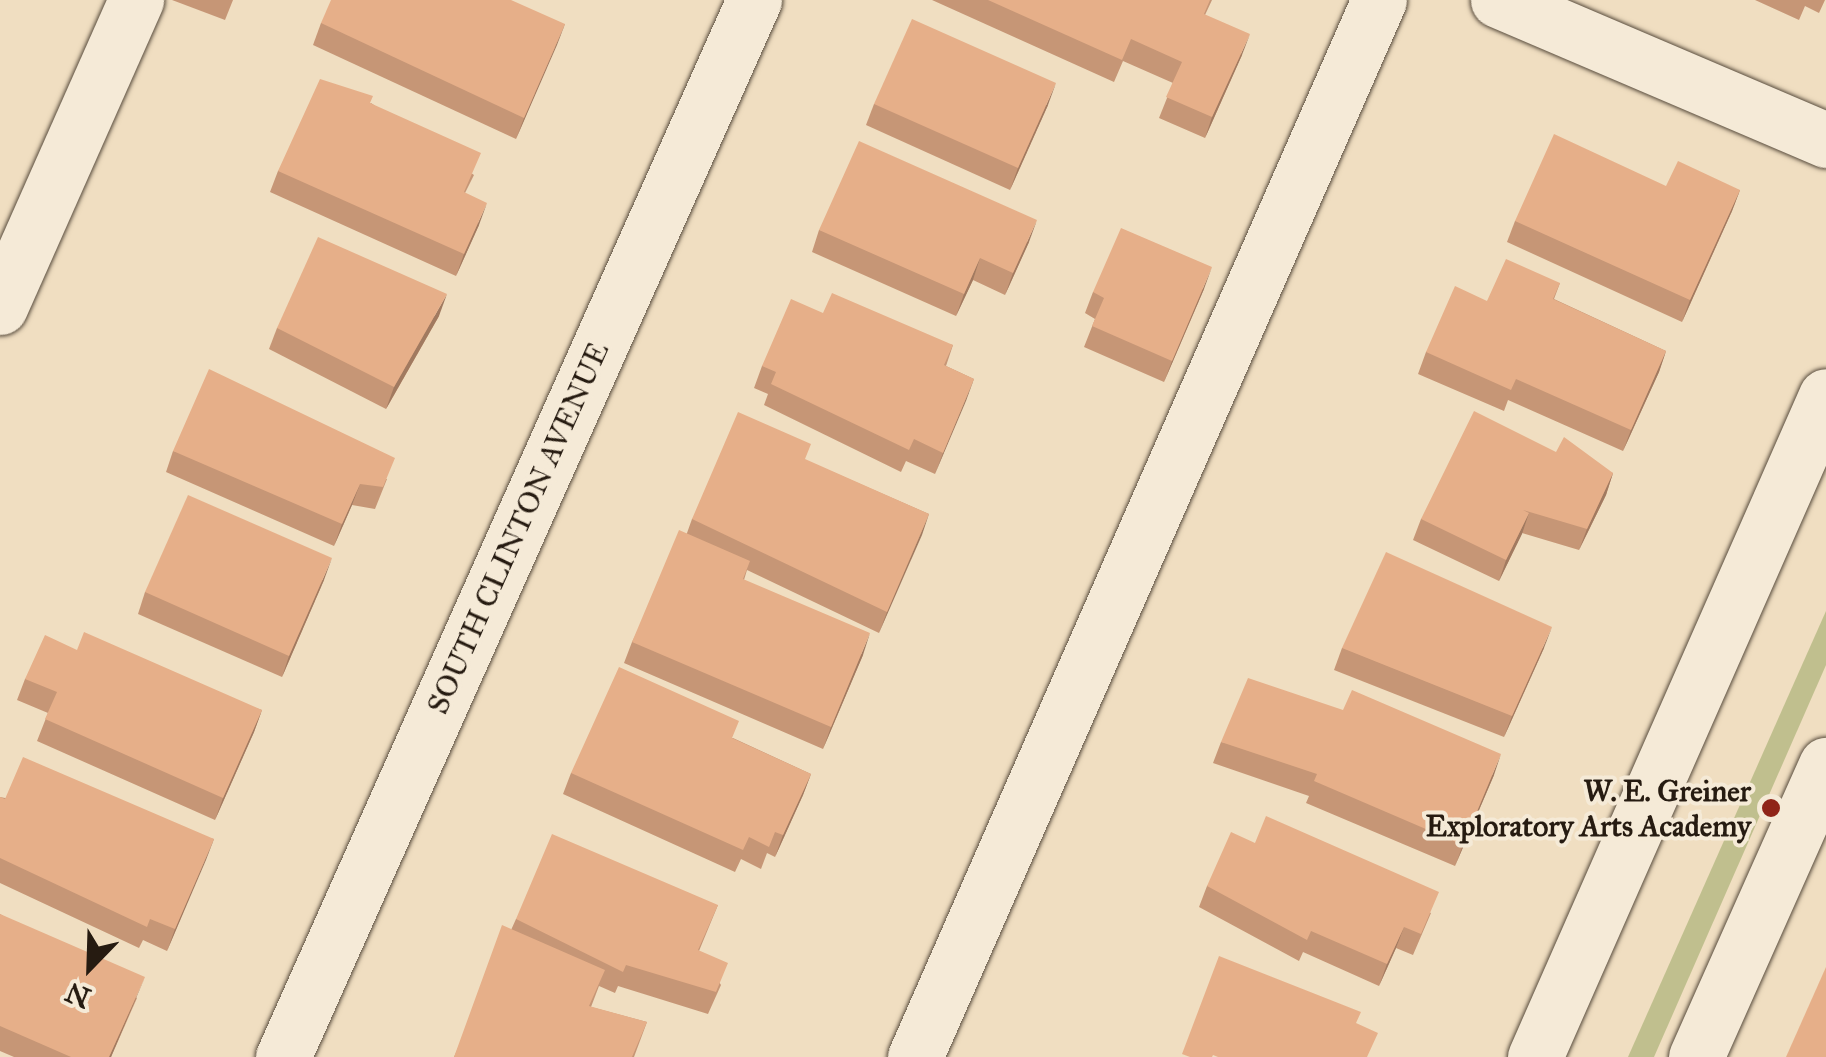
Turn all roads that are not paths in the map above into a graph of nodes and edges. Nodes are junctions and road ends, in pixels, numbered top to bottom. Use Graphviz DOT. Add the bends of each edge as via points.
graph roads {
  1 [pos="136,0"];
  2 [pos="754,0"];
  3 [pos="1379,0"];
  4 [pos="1498,0"];
  5 [pos="1826,140"];
  6 [pos="0,307"];
  7 [pos="1826,396"];
  8 [pos="1826,766"];
  9 [pos="283,1057"];
  10 [pos="915,1057"];
  11 [pos="1535,1057"];
  12 [pos="1696,1057"];
  1 -- 6 [label="street"];
  2 -- 9 [label="street, SOUTH CLINTON AVENUE"];
  3 -- 10 [label="street"];
  4 -- 5 [label="street"];
  7 -- 11 [label="street"];
  8 -- 12 [label="street"];
}
